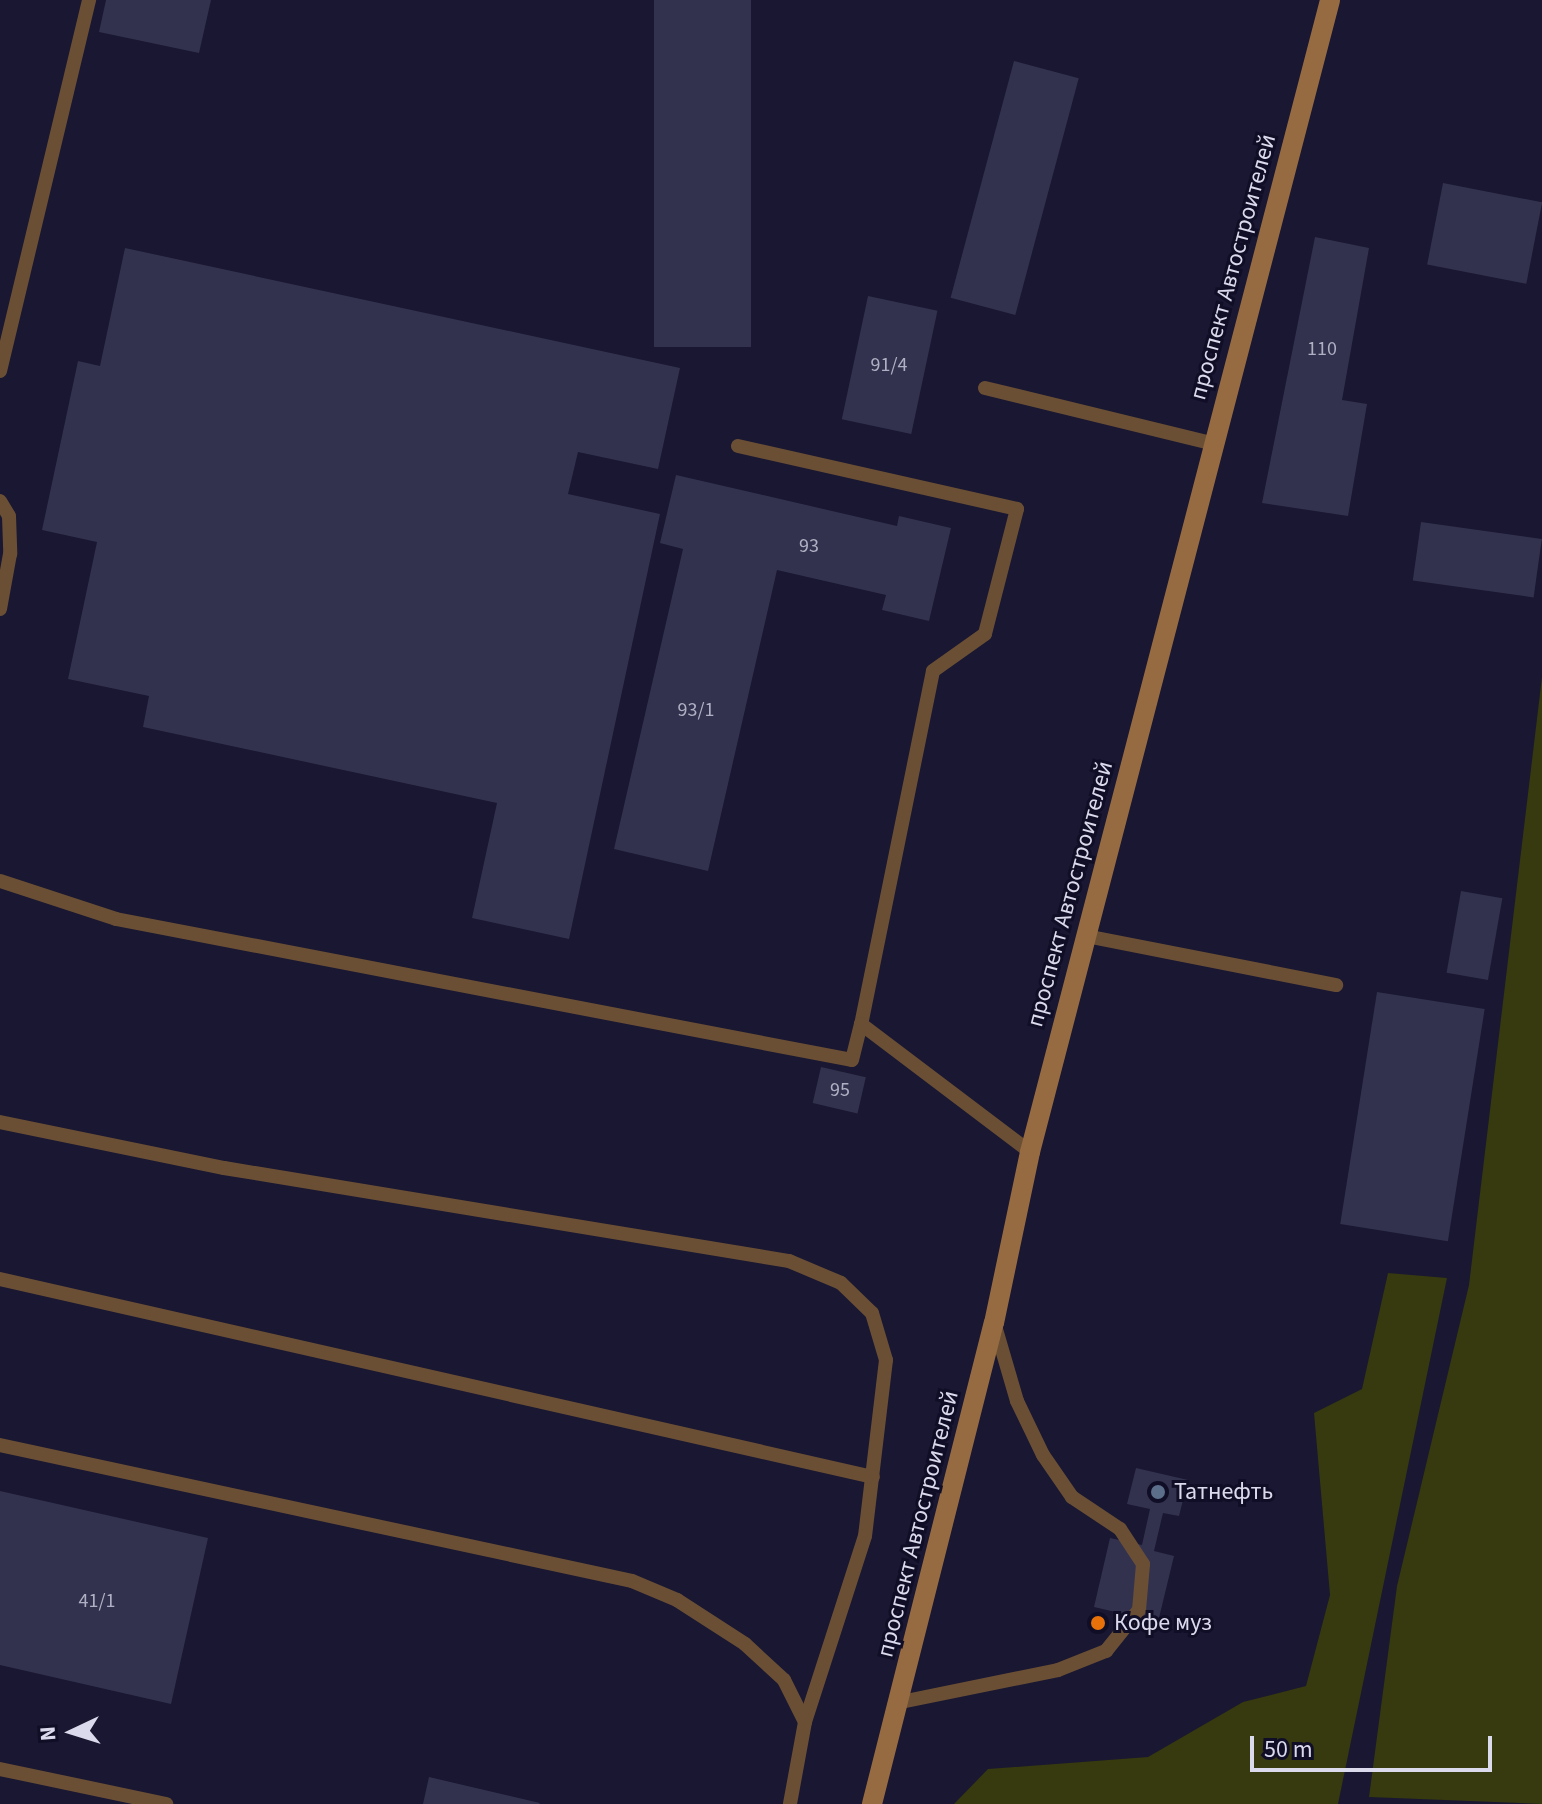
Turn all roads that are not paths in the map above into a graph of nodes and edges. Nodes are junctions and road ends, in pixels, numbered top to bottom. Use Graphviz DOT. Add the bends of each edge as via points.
graph roads {
  1 [pos="89,0"];
  2 [pos="1330,0"];
  3 [pos="0,371"];
  4 [pos="985,388"];
  5 [pos="1214,444"];
  6 [pos="738,446"];
  7 [pos="0,501"];
  8 [pos="0,609"];
  9 [pos="0,881"];
  10 [pos="1086,936"];
  11 [pos="1336,985"];
  12 [pos="861,1024"];
  13 [pos="0,1122"];
  14 [pos="1030,1152"];
  15 [pos="0,1279"];
  16 [pos="994,1323"];
  17 [pos="0,1445"];
  18 [pos="873,1477"];
  19 [pos="901,1702"];
  20 [pos="805,1722"];
  21 [pos="0,1769"];
  22 [pos="166,1804"];
  23 [pos="790,1804"];
  24 [pos="872,1804"];
  1 -- 3 [label="lane"];
  2 -- 5 [label="main road, проспект Автостроителей"];
  4 -- 5 [label="lane"];
  5 -- 10 [label="main road, проспект Автостроителей"];
  6 -- 12 [label="lane" via="1017,509 985,634 933,671"];
  7 -- 8 [label="lane" via="9,516 10,554"];
  9 -- 12 [label="lane" via="116,919 852,1060"];
  10 -- 11 [label="lane"];
  10 -- 14 [label="main road, проспект Автостроителей"];
  12 -- 14 [label="lane"];
  13 -- 18 [label="lane" via="224,1168 789,1261 841,1283 872,1313 886,1360"];
  14 -- 16 [label="main road, проспект Автостроителей"];
  15 -- 18 [label="lane"];
  16 -- 19 [label="main road, проспект Автостроителей"];
  16 -- 19 [label="lane" via="1017,1401 1043,1455 1072,1497 1120,1529 1143,1564 1139,1610 1106,1651 1058,1670"];
  17 -- 20 [label="lane" via="632,1581 677,1600 745,1644 784,1680"];
  18 -- 20 [label="lane" via="865,1536"];
  19 -- 24 [label="main road, проспект Автостроителей"];
  20 -- 23 [label="lane"];
  21 -- 22 [label="lane"];
}
